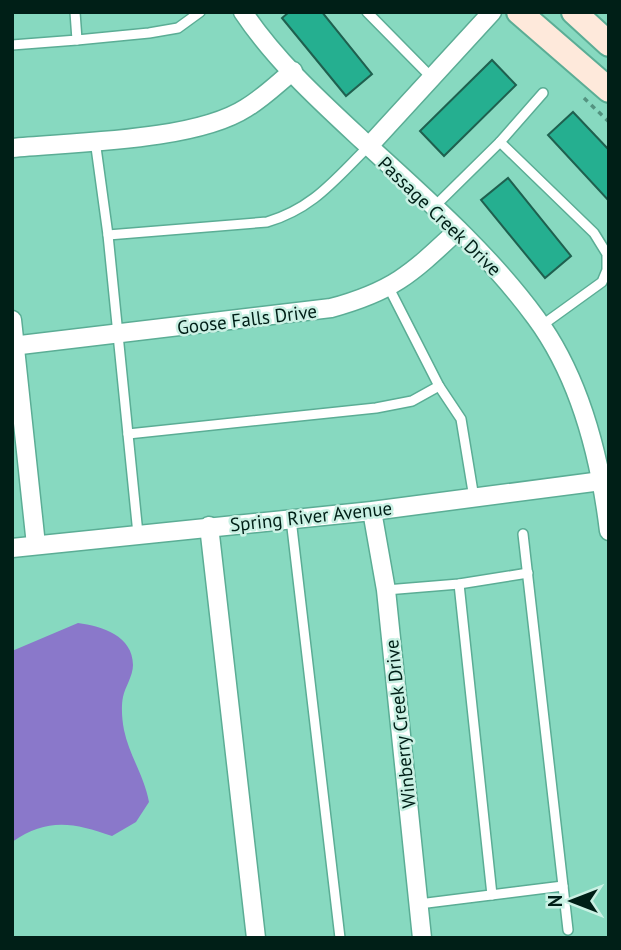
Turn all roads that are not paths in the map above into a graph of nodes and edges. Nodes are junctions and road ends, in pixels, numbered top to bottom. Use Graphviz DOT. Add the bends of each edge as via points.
graph roads {
  1 [pos="75,12"];
  2 [pos="200,12"];
  3 [pos="243,12"];
  4 [pos="368,12"];
  5 [pos="492,12"];
  6 [pos="519,12"];
  7 [pos="574,12"];
  8 [pos="77,40"];
  9 [pos="609,44"];
  10 [pos="12,46"];
  11 [pos="293,71"];
  12 [pos="433,79"];
  13 [pos="609,90"];
  14 [pos="543,93"];
  15 [pos="96,140"];
  16 [pos="500,142"];
  17 [pos="369,146"];
  18 [pos="12,148"];
  19 [pos="434,206"];
  20 [pos="458,230"];
  21 [pos="108,235"];
  22 [pos="389,288"];
  23 [pos="12,320"];
  24 [pos="541,326"];
  25 [pos="118,334"];
  26 [pos="14,346"];
  27 [pos="439,386"];
  28 [pos="128,434"];
  29 [pos="19,449"];
  30 [pos="606,480"];
  31 [pos="474,498"];
  32 [pos="372,511"];
  33 [pos="290,518"];
  34 [pos="209,526"];
  35 [pos="609,531"];
  36 [pos="138,534"];
  37 [pos="523,534"];
  38 [pos="36,545"];
  39 [pos="12,548"];
  40 [pos="528,573"];
  41 [pos="459,584"];
  42 [pos="386,590"];
  43 [pos="563,886"];
  44 [pos="492,895"];
  45 [pos="419,905"];
  46 [pos="568,930"];
  47 [pos="256,938"];
  48 [pos="340,938"];
  49 [pos="422,938"];
  1 -- 8 [label="lane"];
  2 -- 8 [label="lane" via="178,27"];
  3 -- 11 [label="street, Passage Creek Drive"];
  4 -- 12 [label="lane"];
  5 -- 12 [label="street"];
  6 -- 13 [label="main road"];
  7 -- 9 [label="main road"];
  8 -- 10 [label="lane"];
  11 -- 15 [label="street" via="246,109 220,121 182,131"];
  11 -- 17 [label="street, Passage Creek Drive"];
  12 -- 17 [label="street"];
  14 -- 16 [label="lane"];
  15 -- 18 [label="street"];
  15 -- 21 [label="lane"];
  16 -- 19 [label="lane"];
  16 -- 24 [label="lane" via="594,233 607,254 602,282"];
  17 -- 19 [label="street, Passage Creek Drive"];
  17 -- 21 [label="lane" via="307,207 292,215 267,222"];
  19 -- 20 [label="street, Passage Creek Drive"];
  20 -- 22 [label="street, Goose Falls Drive"];
  20 -- 24 [label="street, Passage Creek Drive" via="480,250"];
  21 -- 25 [label="lane"];
  22 -- 25 [label="street, Goose Falls Drive" via="331,309"];
  22 -- 27 [label="lane"];
  23 -- 26 [label="street"];
  24 -- 30 [label="street, Passage Creek Drive" via="575,389"];
  25 -- 26 [label="street, Goose Falls Drive"];
  25 -- 28 [label="lane"];
  26 -- 29 [label="street"];
  27 -- 28 [label="lane" via="412,401 376,408"];
  27 -- 31 [label="lane" via="461,419"];
  28 -- 36 [label="lane"];
  29 -- 38 [label="street"];
  30 -- 31 [label="street, Spring River Avenue"];
  30 -- 35 [label="street, Passage Creek Drive"];
  31 -- 32 [label="street, Spring River Avenue"];
  32 -- 33 [label="street, Spring River Avenue"];
  32 -- 42 [label="street, Winberry Creek Drive"];
  33 -- 34 [label="street, Spring River Avenue"];
  33 -- 48 [label="lane"];
  34 -- 36 [label="street, Spring River Avenue"];
  34 -- 47 [label="street"];
  36 -- 38 [label="street, Spring River Avenue"];
  37 -- 40 [label="lane"];
  38 -- 39 [label="street, Spring River Avenue"];
  40 -- 41 [label="lane"];
  40 -- 43 [label="lane"];
  41 -- 42 [label="lane"];
  41 -- 44 [label="lane"];
  42 -- 45 [label="street, Winberry Creek Drive"];
  43 -- 44 [label="lane"];
  43 -- 46 [label="lane"];
  44 -- 45 [label="lane"];
  45 -- 49 [label="street, Winberry Creek Drive"];
}
